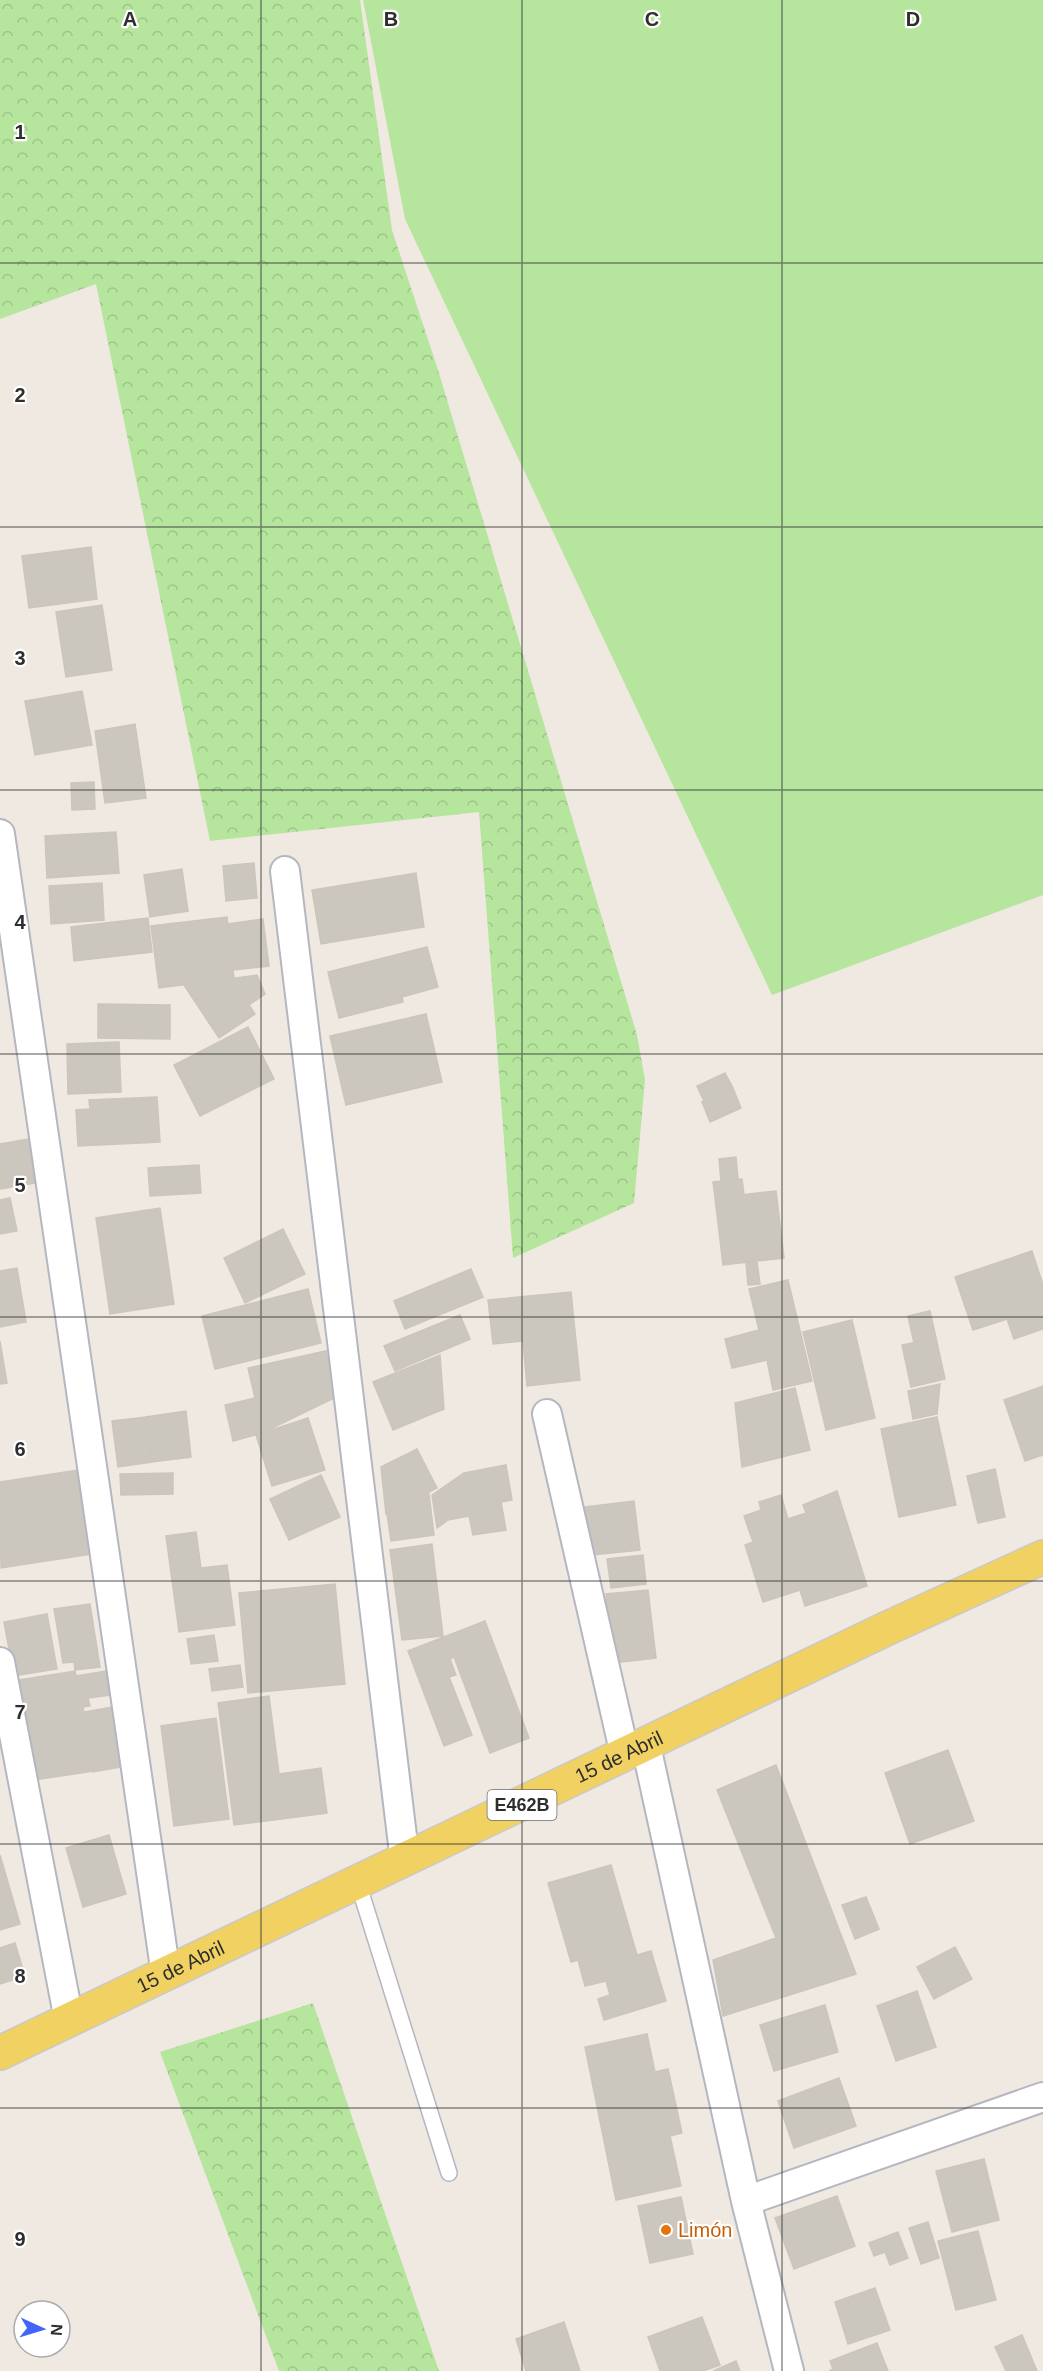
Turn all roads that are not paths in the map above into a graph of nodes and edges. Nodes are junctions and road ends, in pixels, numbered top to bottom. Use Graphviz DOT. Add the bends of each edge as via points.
graph roads {
  1 [pos="0,834"];
  2 [pos="285,871"];
  3 [pos="7,931"];
  4 [pos="547,1414"];
  5 [pos="1043,1557"];
  6 [pos="0,1662"];
  7 [pos="636,1751"];
  8 [pos="405,1861"];
  9 [pos="358,1883"];
  10 [pos="166,1975"];
  11 [pos="69,2020"];
  12 [pos="0,2053"];
  13 [pos="1043,2097"];
  14 [pos="449,2173"];
  15 [pos="746,2201"];
  16 [pos="789,2371"];
  1 -- 3 [label="street"];
  2 -- 8 [label="street"];
  3 -- 10 [label="street"];
  4 -- 7 [label="street"];
  5 -- 7 [label="main road, 15 de Abril / E462B"];
  6 -- 11 [label="street"];
  7 -- 8 [label="main road, 15 de Abril / E462B"];
  7 -- 15 [label="street"];
  8 -- 9 [label="main road, 15 de Abril / E462B"];
  9 -- 10 [label="main road, 15 de Abril / E462B"];
  9 -- 14 [label="lane"];
  10 -- 11 [label="main road, 15 de Abril / E462B"];
  11 -- 12 [label="main road, 15 de Abril / E462B"];
  13 -- 15 [label="street"];
  15 -- 16 [label="street"];
}
